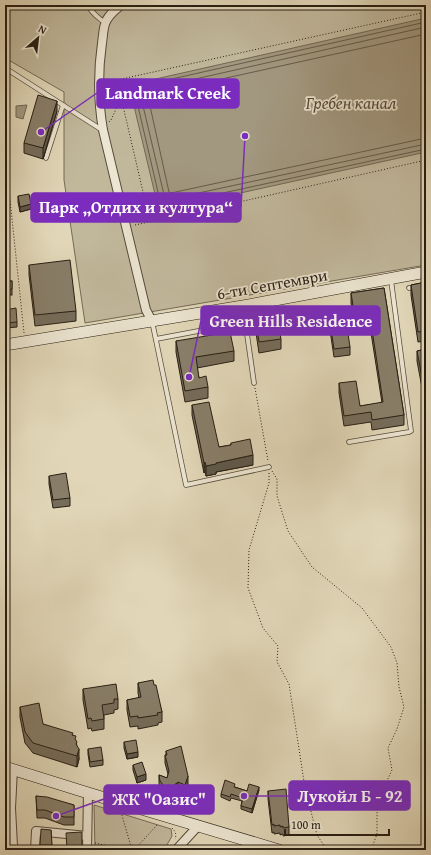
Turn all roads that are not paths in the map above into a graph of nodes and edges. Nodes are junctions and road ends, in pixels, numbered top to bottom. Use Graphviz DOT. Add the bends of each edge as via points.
graph roads {
  1 [pos="88,5"];
  2 [pos="121,5"];
  3 [pos="105,23"];
  4 [pos="5,68"];
  5 [pos="62,105"];
  6 [pos="103,130"];
  7 [pos="46,158"];
  8 [pos="426,272"];
  9 [pos="391,278"];
  10 [pos="426,286"];
  11 [pos="409,288"];
  12 [pos="243,306"];
  13 [pos="152,321"];
  14 [pos="246,322"];
  15 [pos="156,339"];
  16 [pos="5,345"];
  17 [pos="254,383"];
  18 [pos="349,442"];
  19 [pos="269,467"];
  20 [pos="9,768"];
  21 [pos="88,793"];
  22 [pos="198,826"];
  23 [pos="87,838"];
  24 [pos="175,847"];
  25 [pos="14,849"];
  26 [pos="36,850"];
  27 [pos="87,850"];
  28 [pos="279,850"];
  1 -- 3 [label="lane"];
  2 -- 3 [label="street"];
  3 -- 6 [label="street" via="100,58 99,110"];
  4 -- 5 [label="lane"];
  5 -- 6 [label="lane"];
  5 -- 7 [label="lane"];
  6 -- 13 [label="street" via="146,310"];
  8 -- 9 [label="street, 6-ти Септември"];
  9 -- 12 [label="street, 6-ти Септември"];
  9 -- 18 [label="lane" via="411,431"];
  10 -- 11 [label="lane"];
  12 -- 13 [label="street, 6-ти Септември"];
  12 -- 14 [label="lane"];
  13 -- 15 [label="lane"];
  13 -- 16 [label="street, 6-ти Септември"];
  14 -- 15 [label="lane"];
  14 -- 17 [label="lane"];
  15 -- 19 [label="lane" via="186,486"];
  20 -- 21 [label="street"];
  20 -- 25 [label="street"];
  21 -- 22 [label="street"];
  21 -- 23 [label="street"];
  22 -- 24 [label="street"];
  22 -- 28 [label="street"];
  23 -- 26 [label="street" via="36,831"];
  23 -- 27 [label="street"];
}
